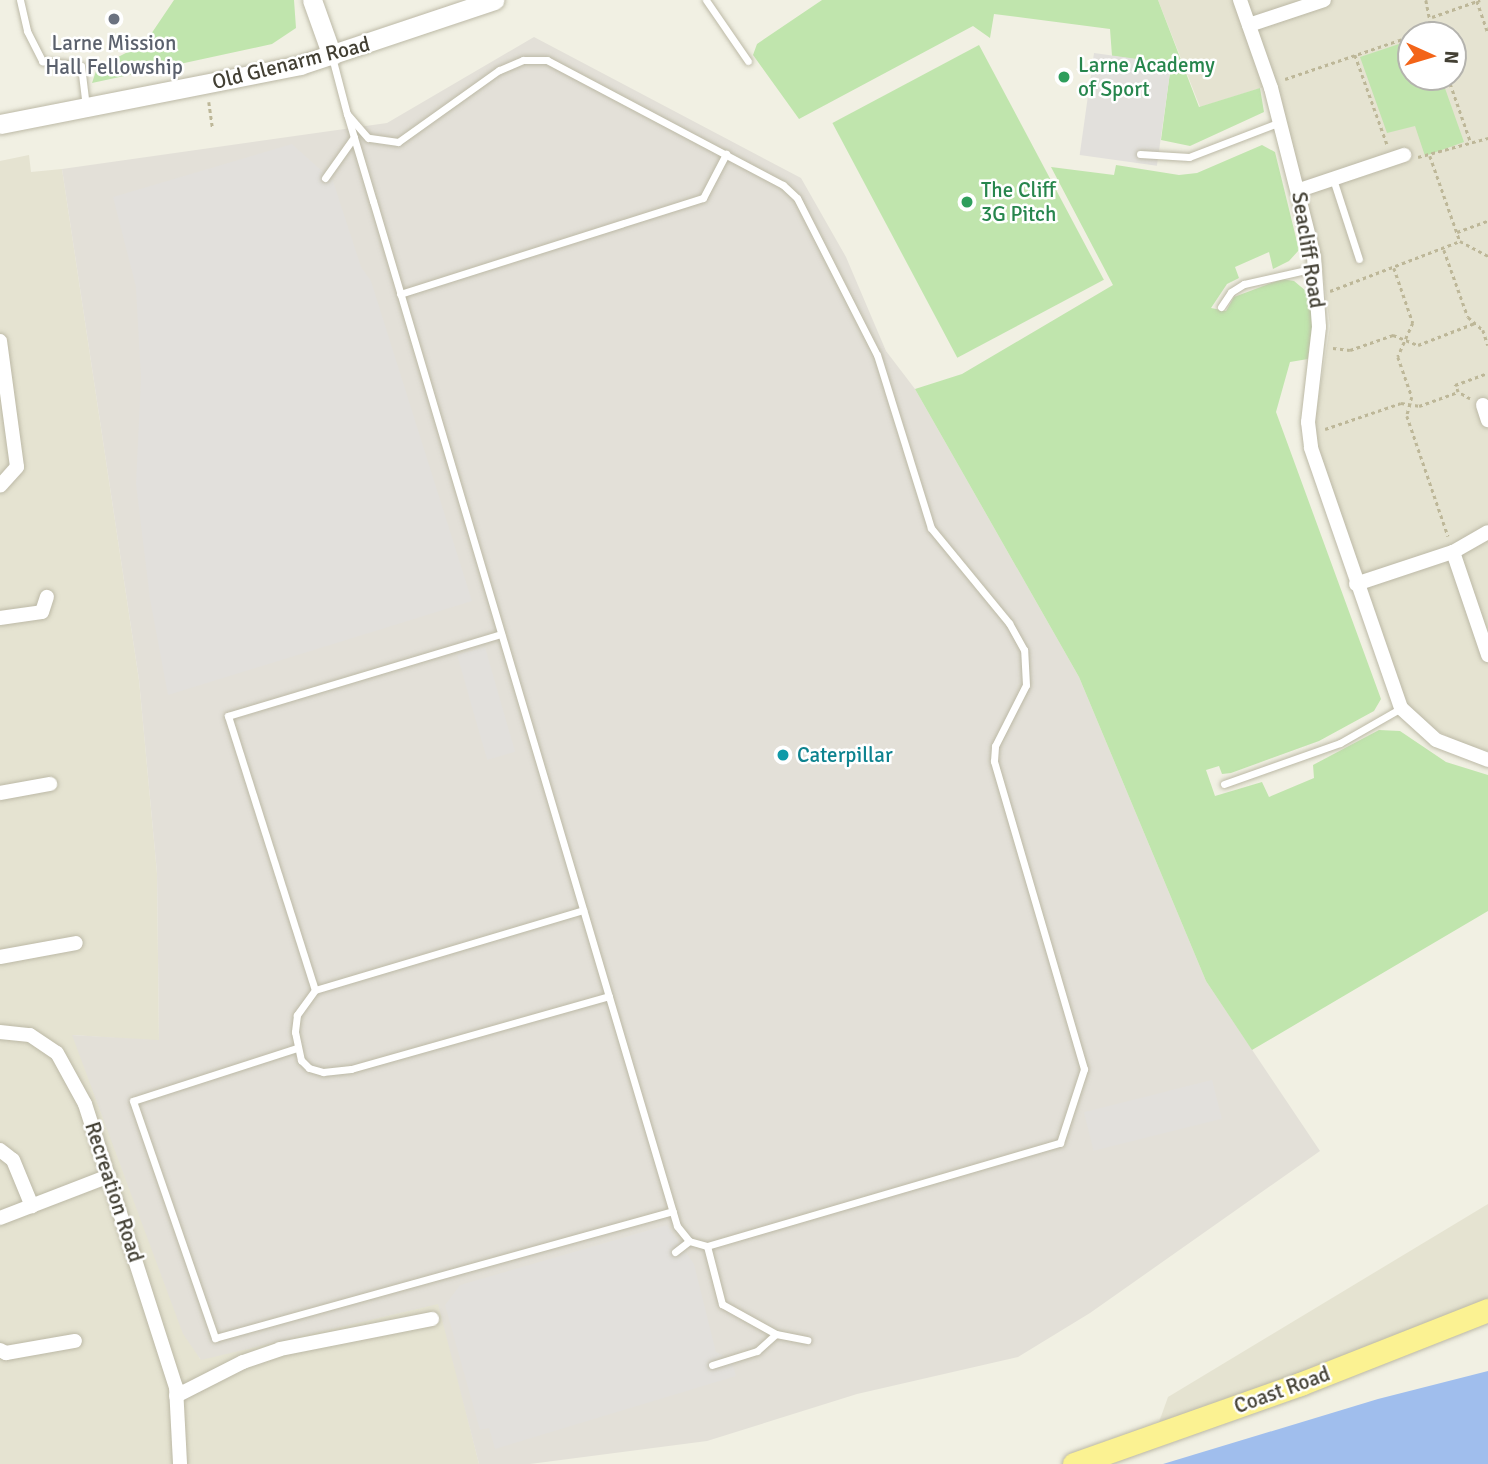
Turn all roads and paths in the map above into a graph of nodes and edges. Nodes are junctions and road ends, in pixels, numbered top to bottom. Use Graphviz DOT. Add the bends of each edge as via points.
graph roads {
  1 [pos="20,0"];
  2 [pos="312,0"];
  3 [pos="494,0"];
  4 [pos="706,0"];
  5 [pos="1240,0"];
  6 [pos="1324,0"];
  7 [pos="1426,0"];
  8 [pos="1478,1"];
  9 [pos="457,8"];
  10 [pos="1432,17"];
  11 [pos="1432,21"];
  12 [pos="1249,25"];
  13 [pos="1488,33"];
  14 [pos="1397,41"];
  15 [pos="1355,55"];
  16 [pos="332,56"];
  17 [pos="748,61"];
  18 [pos="1269,84"];
  19 [pos="207,85"];
  20 [pos="1453,91"];
  21 [pos="86,105"];
  22 [pos="347,114"];
  23 [pos="1280,122"];
  24 [pos="0,124"];
  25 [pos="212,129"];
  26 [pos="354,137"];
  27 [pos="1488,138"];
  28 [pos="1470,141"];
  29 [pos="726,154"];
  30 [pos="1140,154"];
  31 [pos="1430,156"];
  32 [pos="1398,157"];
  33 [pos="325,178"];
  34 [pos="1333,179"];
  35 [pos="1300,190"];
  36 [pos="1488,221"];
  37 [pos="1457,232"];
  38 [pos="1460,241"];
  39 [pos="1444,250"];
  40 [pos="1488,256"];
  41 [pos="1359,259"];
  42 [pos="1315,268"];
  43 [pos="1394,268"];
  44 [pos="1344,286"];
  45 [pos="400,294"];
  46 [pos="1221,307"];
  47 [pos="1475,323"];
  48 [pos="1405,340"];
  49 [pos="0,341"];
  50 [pos="1488,345"];
  51 [pos="1316,346"];
  52 [pos="1488,373"];
  53 [pos="1458,393"];
  54 [pos="1410,405"];
  55 [pos="1483,405"];
  56 [pos="1488,420"];
  57 [pos="1308,433"];
  58 [pos="0,486"];
  59 [pos="1488,532"];
  60 [pos="1453,552"];
  61 [pos="1356,584"];
  62 [pos="47,597"];
  63 [pos="0,618"];
  64 [pos="501,634"];
  65 [pos="1488,655"];
  66 [pos="1401,708"];
  67 [pos="1488,760"];
  68 [pos="50,784"];
  69 [pos="1224,784"];
  70 [pos="0,793"];
  71 [pos="583,910"];
  72 [pos="76,943"];
  73 [pos="0,957"];
  74 [pos="315,990"];
  75 [pos="609,996"];
  76 [pos="0,1032"];
  77 [pos="297,1048"];
  78 [pos="0,1150"];
  79 [pos="109,1176"];
  80 [pos="32,1206"];
  81 [pos="673,1212"];
  82 [pos="0,1218"];
  83 [pos="689,1241"];
  84 [pos="707,1246"];
  85 [pos="675,1252"];
  86 [pos="1488,1310"];
  87 [pos="432,1319"];
  88 [pos="776,1334"];
  89 [pos="807,1340"];
  90 [pos="75,1341"];
  91 [pos="0,1350"];
  92 [pos="712,1365"];
  93 [pos="176,1396"];
  94 [pos="180,1464"];
  95 [pos="1074,1464"];
  1 -- 21 [label="lane" via="27,31 42,61 82,66"];
  2 -- 16 [label="street"];
  3 -- 9 [label="street, Old Glenarm Road"];
  4 -- 17 [label="lane"];
  5 -- 12 [label="street, Seacliff Road"];
  6 -- 12 [label="street"];
  7 -- 10 [label="path"];
  8 -- 10 [label="path"];
  8 -- 13 [label="path"];
  9 -- 16 [label="street, Old Glenarm Road"];
  10 -- 11 [label="path"];
  12 -- 18 [label="street, Seacliff Road"];
  14 -- 15 [label="path"];
  15 -- 18 [label="path"];
  15 -- 32 [label="path"];
  16 -- 19 [label="street, Old Glenarm Road"];
  16 -- 22 [label="lane"];
  18 -- 23 [label="street, Seacliff Road"];
  19 -- 21 [label="street, Old Glenarm Road"];
  19 -- 25 [label="path"];
  20 -- 28 [label="path"];
  21 -- 24 [label="street, Old Glenarm Road"];
  22 -- 26 [label="lane"];
  22 -- 29 [label="lane" via="368,138 398,142 499,70 523,60 547,60"];
  23 -- 30 [label="lane" via="1189,158"];
  23 -- 35 [label="street, Seacliff Road"];
  26 -- 33 [label="lane"];
  26 -- 45 [label="lane"];
  27 -- 28 [label="path"];
  28 -- 31 [label="path"];
  29 -- 45 [label="lane" via="703,198"];
  29 -- 84 [label="lane" via="783,185 797,198 877,355 931,528 1009,624 1024,650 1026,685 995,746 994,761 1084,1075 1060,1143"];
  31 -- 32 [label="path"];
  31 -- 37 [label="path"];
  32 -- 34 [label="street"];
  34 -- 35 [label="street"];
  34 -- 41 [label="lane"];
  35 -- 42 [label="street, Seacliff Road"];
  36 -- 37 [label="path"];
  37 -- 38 [label="path"];
  38 -- 39 [label="path"];
  38 -- 40 [label="path"];
  39 -- 43 [label="path"];
  39 -- 47 [label="path" via="1468,317"];
  42 -- 46 [label="lane" via="1244,284 1231,292"];
  42 -- 51 [label="street, Seacliff Road"];
  43 -- 44 [label="path"];
  43 -- 48 [label="path" via="1413,323"];
  45 -- 64 [label="lane"];
  47 -- 48 [label="path" via="1418,345"];
  47 -- 50 [label="path"];
  48 -- 51 [label="path" via="1393,335 1350,350"];
  48 -- 54 [label="path" via="1398,357"];
  49 -- 58 [label="street" via="17,467"];
  51 -- 57 [label="street, Seacliff Road"];
  52 -- 53 [label="path" via="1455,386"];
  53 -- 54 [label="path"];
  53 -- 55 [label="path"];
  54 -- 57 [label="path" via="1401,403"];
  54 -- 60 [label="path" via="1407,416"];
  55 -- 56 [label="street"];
  57 -- 61 [label="street, Seacliff Road"];
  59 -- 60 [label="street"];
  60 -- 61 [label="street"];
  60 -- 65 [label="street"];
  61 -- 66 [label="street, Seacliff Road"];
  62 -- 63 [label="street" via="43,612"];
  64 -- 71 [label="lane"];
  64 -- 74 [label="lane" via="228,716"];
  66 -- 67 [label="street" via="1436,740"];
  66 -- 69 [label="lane" via="1340,743"];
  68 -- 70 [label="street"];
  71 -- 74 [label="lane"];
  71 -- 75 [label="lane"];
  72 -- 73 [label="street"];
  74 -- 77 [label="lane" via="297,1015"];
  75 -- 77 [label="lane" via="338,1072 309,1069"];
  75 -- 81 [label="lane"];
  76 -- 79 [label="street, Recreation Road" via="30,1035 58,1053 85,1104"];
  77 -- 81 [label="lane" via="134,1101 215,1338"];
  78 -- 80 [label="street" via="13,1160"];
  79 -- 80 [label="street"];
  79 -- 93 [label="street, Recreation Road"];
  80 -- 82 [label="street"];
  81 -- 83 [label="lane"];
  83 -- 84 [label="lane"];
  83 -- 85 [label="lane"];
  84 -- 88 [label="lane" via="722,1304"];
  86 -- 95 [label="main road, Coast Road"];
  87 -- 93 [label="street" via="280,1349"];
  88 -- 89 [label="lane"];
  88 -- 92 [label="lane" via="757,1351"];
  90 -- 91 [label="street" via="6,1353"];
  93 -- 94 [label="street, Recreation Road"];
}
